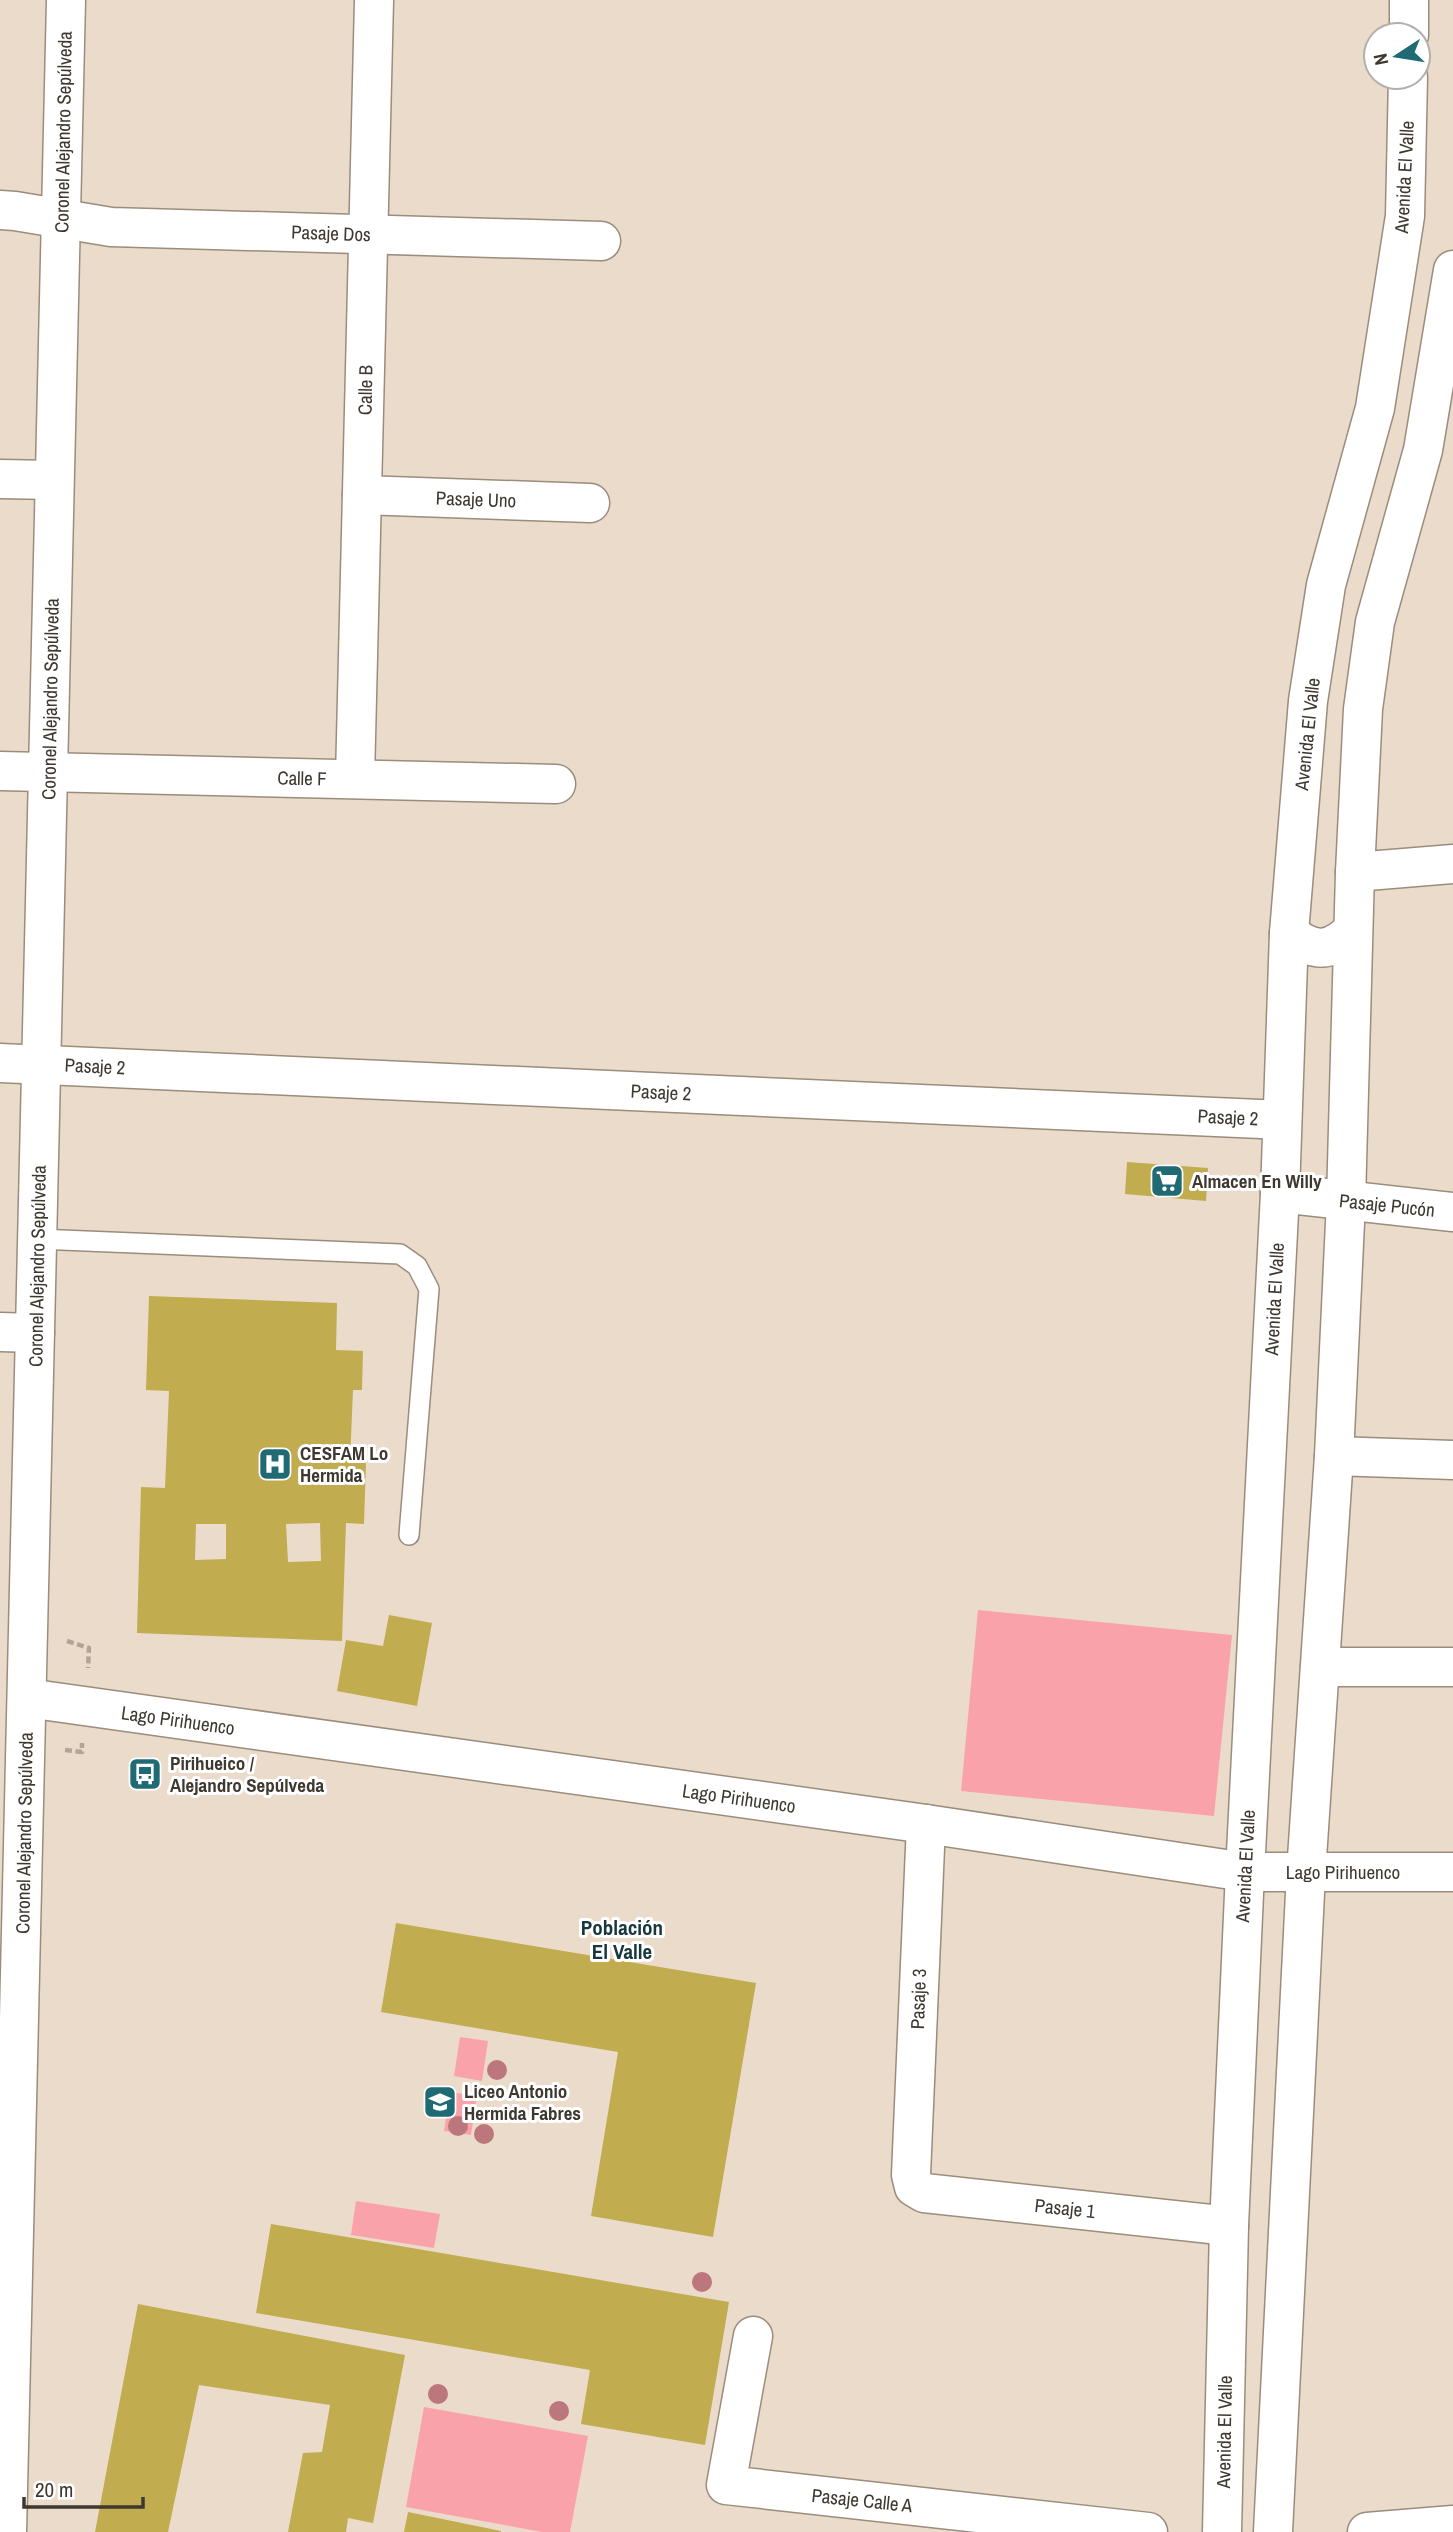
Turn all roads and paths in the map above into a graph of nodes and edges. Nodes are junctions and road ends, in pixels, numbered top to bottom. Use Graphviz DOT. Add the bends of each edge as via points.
graph roads {
  1 [pos="66,0"];
  2 [pos="374,0"];
  3 [pos="1409,0"];
  4 [pos="1409,21"];
  5 [pos="1408,91"];
  6 [pos="0,211"];
  7 [pos="61,218"];
  8 [pos="368,234"];
  9 [pos="601,241"];
  10 [pos="1453,270"];
  11 [pos="0,479"];
  12 [pos="54,481"];
  13 [pos="362,495"];
  14 [pos="590,503"];
  15 [pos="0,771"];
  16 [pos="48,772"];
  17 [pos="355,779"];
  18 [pos="556,784"];
  19 [pos="1453,864"];
  20 [pos="1355,872"];
  21 [pos="1353,930"];
  22 [pos="1289,933"];
  23 [pos="0,1063"];
  24 [pos="41,1064"];
  25 [pos="1281,1120"];
  26 [pos="1280,1193"];
  27 [pos="1346,1201"];
  28 [pos="1453,1212"];
  29 [pos="37,1239"];
  30 [pos="18,1332"];
  31 [pos="1334,1456"];
  32 [pos="1453,1460"];
  33 [pos="409,1535"];
  34 [pos="1320,1667"];
  35 [pos="1453,1667"];
  36 [pos="27,1698"];
  37 [pos="926,1824"];
  38 [pos="1245,1871"];
  39 [pos="1453,1872"];
  40 [pos="1306,1873"];
  41 [pos="911,2175"];
  42 [pos="1229,2227"];
  43 [pos="7,2289"];
  44 [pos="753,2336"];
  45 [pos="1453,2525"];
  46 [pos="7,2532"];
  47 [pos="1148,2532"];
  48 [pos="1222,2532"];
  49 [pos="1273,2532"];
  50 [pos="1367,2532"];
  1 -- 7 [label="street, Coronel Alejandro Sepúlveda"];
  2 -- 8 [label="street, Calle B"];
  3 -- 4 [label="street"];
  5 -- 22 [label="street, Avenida El Valle" via="1405,216 1374,408 1326,585 1308,701"];
  6 -- 7 [label="street, Pasaje Dos"];
  7 -- 8 [label="street, Pasaje Dos" via="111,227"];
  7 -- 12 [label="street, Coronel Alejandro Sepúlveda"];
  8 -- 9 [label="street, Pasaje Dos"];
  8 -- 13 [label="street, Calle B"];
  10 -- 20 [label="street" via="1423,450 1375,622 1363,709"];
  11 -- 12 [label="street"];
  12 -- 16 [label="street, Coronel Alejandro Sepúlveda"];
  13 -- 14 [label="street, Pasaje Uno"];
  13 -- 17 [label="street, Calle B"];
  15 -- 16 [label="street, Calle F"];
  16 -- 17 [label="street, Calle F"];
  16 -- 24 [label="street, Coronel Alejandro Sepúlveda"];
  17 -- 18 [label="street, Calle F"];
  19 -- 20 [label="street"];
  20 -- 21 [label="street"];
  21 -- 22 [label="street" via="1343,941 1314,948"];
  21 -- 27 [label="street"];
  22 -- 25 [label="street, Avenida El Valle"];
  23 -- 24 [label="street, Pasaje 2"];
  24 -- 25 [label="street, Pasaje 2"];
  24 -- 29 [label="street, Coronel Alejandro Sepúlveda"];
  25 -- 26 [label="street, Avenida El Valle"];
  26 -- 27 [label="street, Pasaje Pucón"];
  26 -- 38 [label="street, Avenida El Valle"];
  27 -- 28 [label="street, Pasaje Pucón"];
  27 -- 31 [label="street"];
  29 -- 30 [label="street, Coronel Alejandro Sepúlveda"];
  29 -- 33 [label="lane" via="400,1254 417,1266 429,1289"];
  30 -- 36 [label="street, Coronel Alejandro Sepúlveda"];
  31 -- 32 [label="street"];
  31 -- 34 [label="street"];
  34 -- 35 [label="street"];
  34 -- 40 [label="street"];
  36 -- 37 [label="street, Lago Pirihuenco"];
  36 -- 43 [label="street, Coronel Alejandro Sepúlveda"];
  37 -- 38 [label="street, Lago Pirihuenco"];
  37 -- 41 [label="street, Pasaje 3"];
  38 -- 40 [label="street, Lago Pirihuenco"];
  38 -- 42 [label="street, Avenida El Valle"];
  39 -- 40 [label="street, Lago Pirihuenco"];
  40 -- 49 [label="street"];
  41 -- 42 [label="street, Pasaje 1" via="914,2187 925,2193"];
  42 -- 48 [label="street, Avenida El Valle"];
  43 -- 46 [label="street, Coronel Alejandro Sepúlveda"];
  44 -- 47 [label="street, Pasaje Calle A" via="726,2485"];
  45 -- 50 [label="street"];
}
